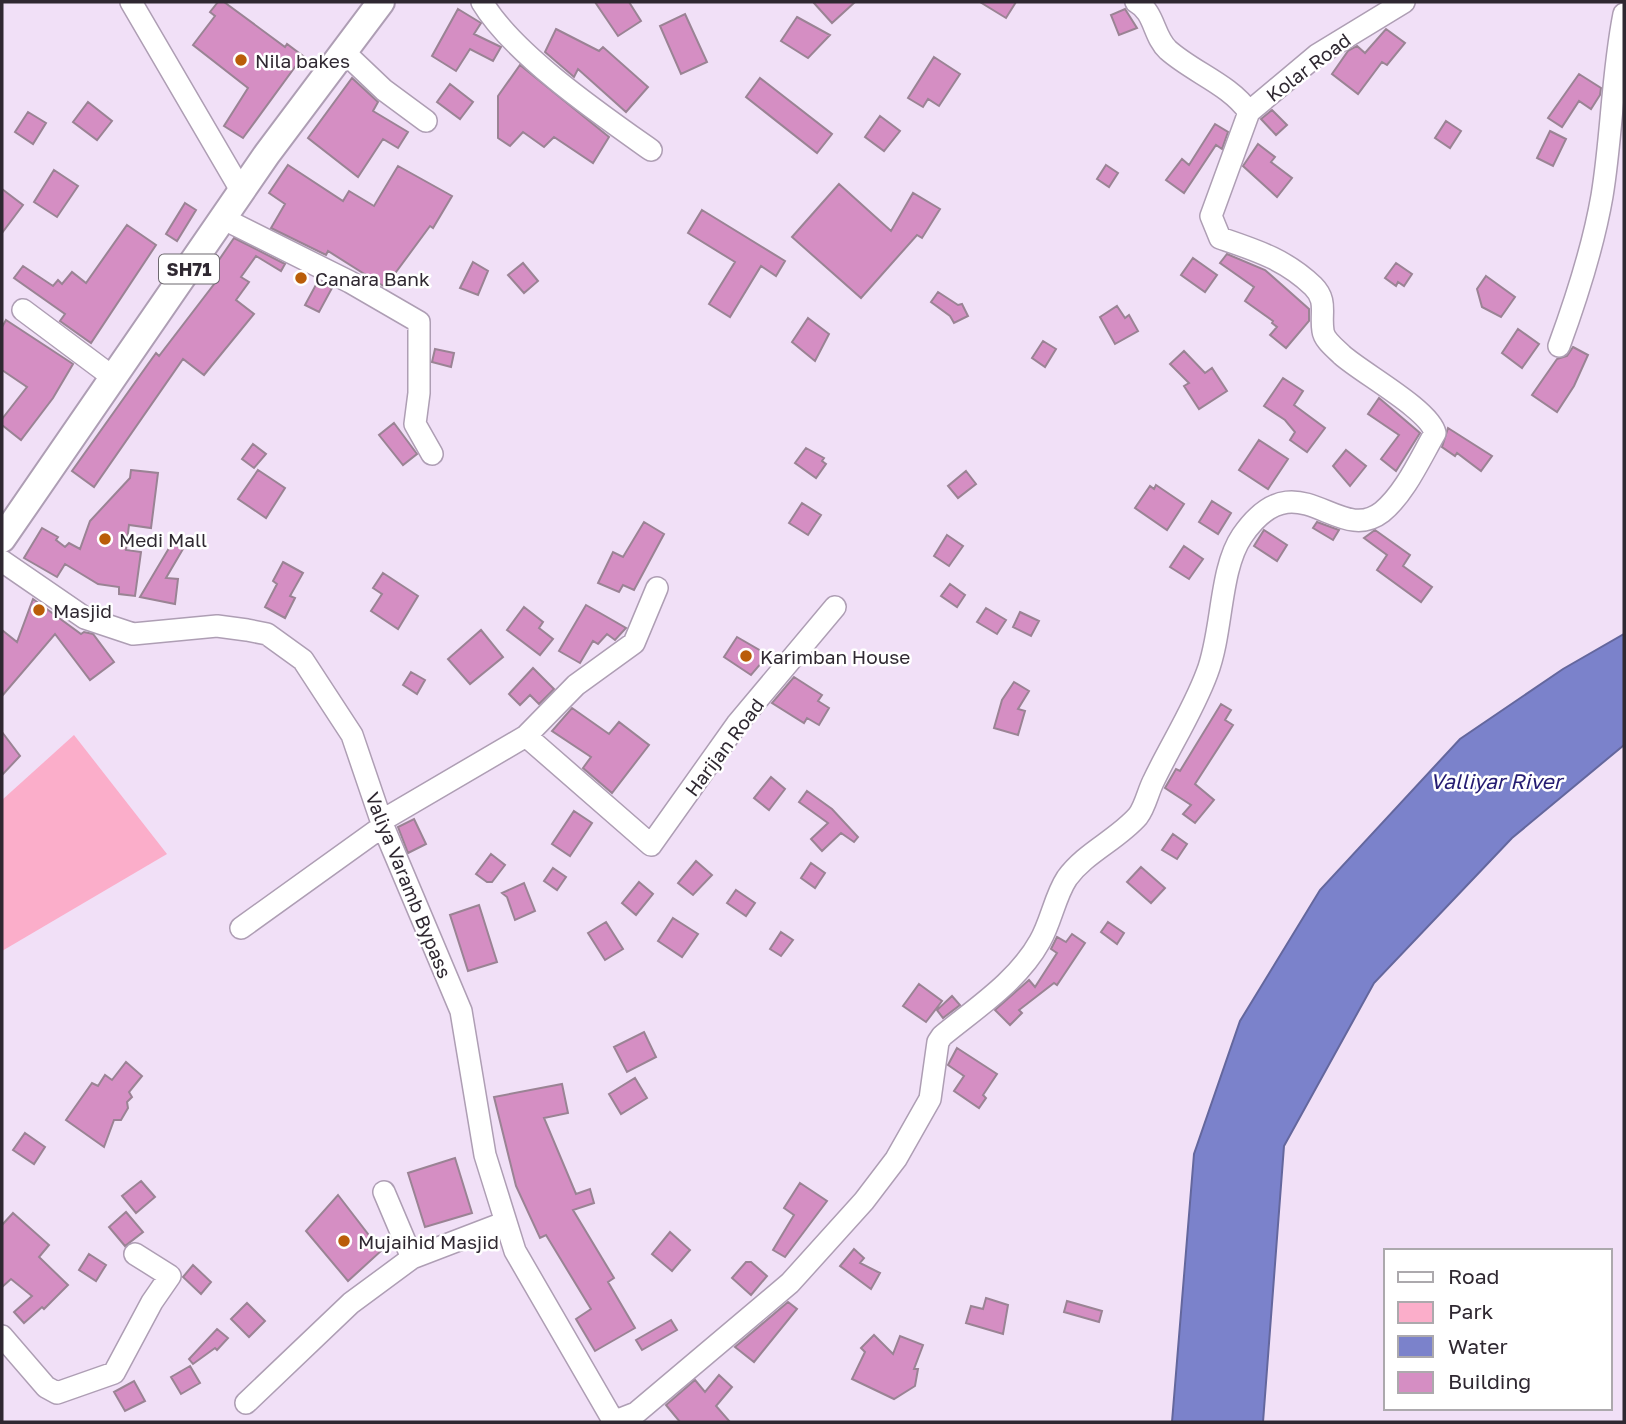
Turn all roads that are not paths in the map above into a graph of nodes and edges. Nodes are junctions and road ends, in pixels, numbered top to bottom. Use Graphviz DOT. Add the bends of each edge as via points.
graph roads {
  1 [pos="131,2"];
  2 [pos="381,2"];
  3 [pos="482,2"];
  4 [pos="1136,2"];
  5 [pos="1404,2"];
  6 [pos="1624,14"];
  7 [pos="344,52"];
  8 [pos="1249,112"];
  9 [pos="426,121"];
  10 [pos="651,150"];
  11 [pos="242,192"];
  12 [pos="224,219"];
  13 [pos="23,310"];
  14 [pos="1559,346"];
  15 [pos="114,378"];
  16 [pos="432,454"];
  17 [pos="2,539"];
  18 [pos="2,561"];
  19 [pos="657,588"];
  20 [pos="835,607"];
  21 [pos="526,736"];
  22 [pos="382,823"];
  23 [pos="241,928"];
  24 [pos="384,1192"];
  25 [pos="506,1222"];
  26 [pos="135,1254"];
  27 [pos="412,1258"];
  28 [pos="2,1336"];
  29 [pos="246,1403"];
  30 [pos="614,1422"];
  1 -- 11 [label="street"];
  2 -- 7 [label="main road, SH71"];
  3 -- 10 [label="street" via="494,22 586,104"];
  4 -- 8 [label="street" via="1144,6 1167,49 1237,96"];
  5 -- 8 [label="street, Kolar Road" via="1317,55"];
  6 -- 14 [label="street" via="1599,209"];
  7 -- 9 [label="street"];
  7 -- 11 [label="main road, SH71"];
  8 -- 30 [label="street" via="1210,216 1214,229 1220,238 1271,256 1314,287 1324,303 1323,333 1329,342 1433,425 1435,433 1380,513 1355,521 1282,502 1256,518 1240,539 1224,585 1220,630 1207,674 1140,814 1067,879 1039,943 1014,976 942,1036 930,1099 897,1160 790,1283 636,1413"];
  11 -- 12 [label="main road, SH71"];
  12 -- 15 [label="main road, SH71"];
  12 -- 16 [label="street" via="419,322 415,424"];
  13 -- 15 [label="street"];
  15 -- 17 [label="main road, SH71"];
  18 -- 22 [label="street, Valiya Varamb Bypass" via="85,618 133,634 218,626 267,634 303,660 352,735"];
  19 -- 21 [label="street" via="634,643 576,685"];
  20 -- 21 [label="street, Harijan Road" via="737,724 651,845"];
  21 -- 22 [label="street"];
  22 -- 23 [label="street"];
  22 -- 25 [label="street, Valiya Varamb Bypass" via="461,1011 485,1155"];
  24 -- 27 [label="street"];
  25 -- 27 [label="street"];
  25 -- 30 [label="street, Valiya Varamb Bypass" via="515,1251"];
  26 -- 28 [label="street" via="170,1276 114,1373 57,1393 46,1387"];
  27 -- 29 [label="street" via="351,1303"];
}
